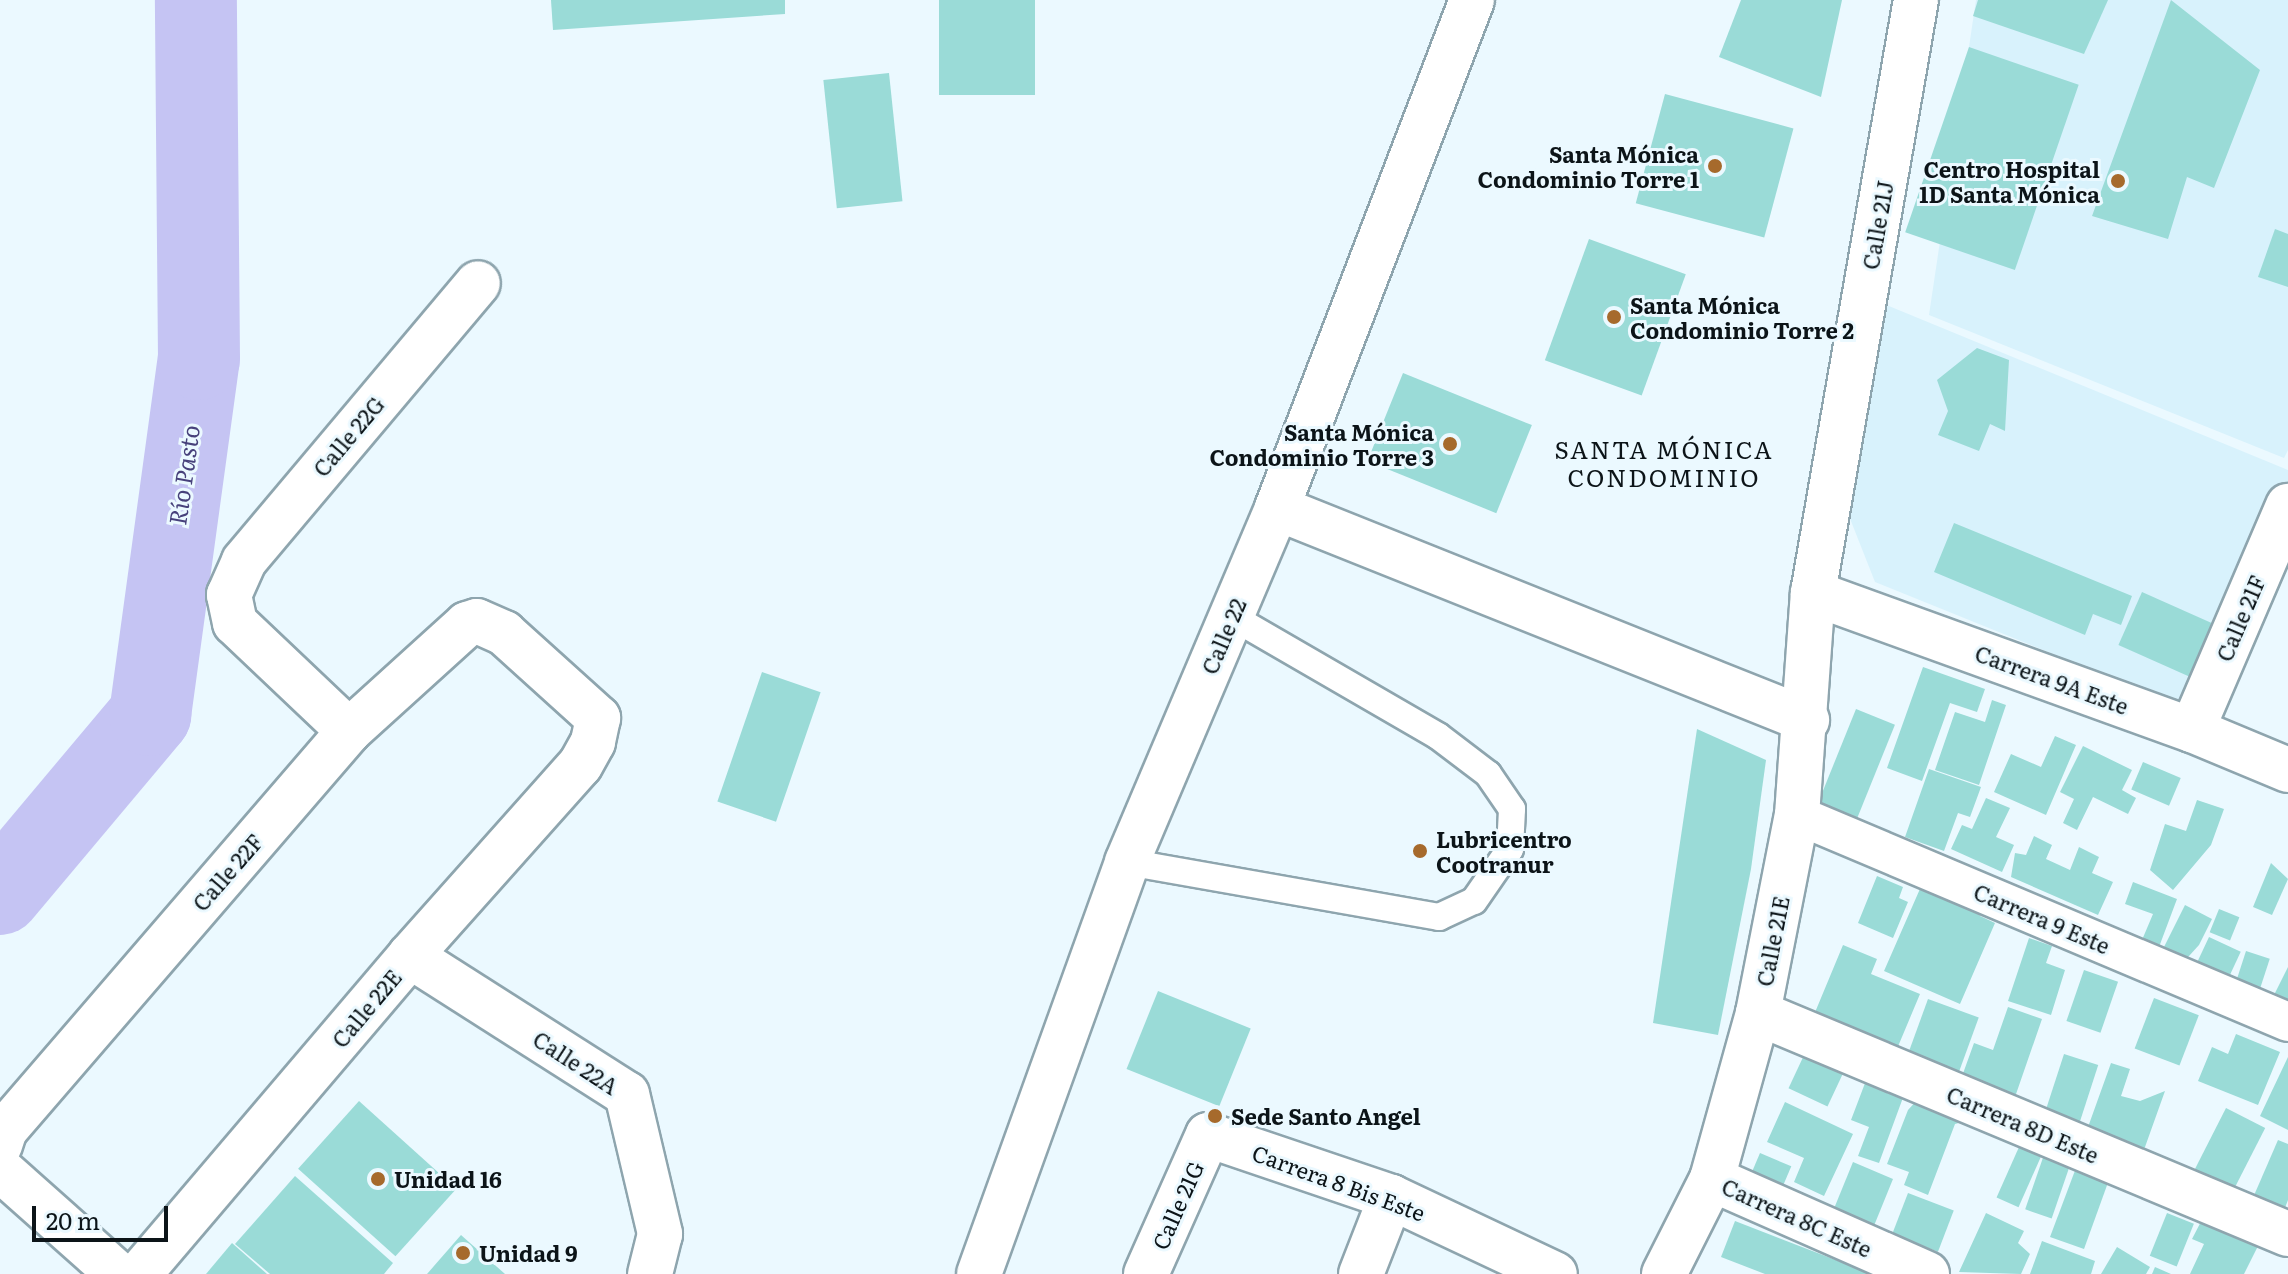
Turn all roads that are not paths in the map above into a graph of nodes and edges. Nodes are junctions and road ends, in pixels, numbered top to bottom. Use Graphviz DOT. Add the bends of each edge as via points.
graph roads {
  1 [pos="1472,0"];
  2 [pos="1916,0"];
  3 [pos="478,283"];
  4 [pos="2288,506"];
  5 [pos="1277,508"];
  6 [pos="1813,593"];
  7 [pos="1231,616"];
  8 [pos="1807,720"];
  9 [pos="2192,730"];
  10 [pos="349,731"];
  11 [pos="593,742"];
  12 [pos="2288,770"];
  13 [pos="1797,815"];
  14 [pos="1127,862"];
  15 [pos="410,956"];
  16 [pos="1758,1013"];
  17 [pos="2288,1022"];
  18 [pos="1208,1135"];
  19 [pos="0,1145"];
  20 [pos="0,1169"];
  21 [pos="1712,1179"];
  22 [pos="1391,1197"];
  23 [pos="2288,1234"];
  24 [pos="118,1274"];
  25 [pos="139,1274"];
  26 [pos="650,1274"];
  27 [pos="979,1274"];
  28 [pos="1146,1274"];
  29 [pos="1361,1274"];
  30 [pos="1555,1274"];
  31 [pos="1664,1274"];
  32 [pos="1927,1274"];
  1 -- 5 [label="street, Calle 22"];
  2 -- 6 [label="street, Calle 21J"];
  3 -- 10 [label="street, Calle 22G" via="244,561 229,595 235,623"];
  4 -- 9 [label="street, Calle 21F"];
  5 -- 7 [label="street, Calle 22"];
  5 -- 8 [label="street"];
  6 -- 8 [label="street, Calle 21E"];
  6 -- 9 [label="street, Carrera 9A Este"];
  7 -- 14 [label="street, Calle 22"];
  7 -- 14 [label="lane" via="1438,736 1488,774 1512,809 1510,849 1474,901 1439,917"];
  8 -- 13 [label="street, Calle 21E"];
  9 -- 12 [label="street, Carrera 9A Este"];
  10 -- 11 [label="street, Calle 22F" via="467,624 477,621 504,633 598,718"];
  10 -- 19 [label="street, Calle 22F" via="5,1130"];
  11 -- 15 [label="street, Calle 22E" via="580,765"];
  13 -- 16 [label="street, Calle 21E"];
  13 -- 17 [label="street, Carrera 9 Este"];
  14 -- 27 [label="street, Calle 22"];
  15 -- 25 [label="street, Calle 22E"];
  15 -- 26 [label="street, Calle 22A" via="627,1094 660,1234"];
  16 -- 21 [label="street, Calle 21E"];
  16 -- 23 [label="street, Carrera 8D Este"];
  18 -- 22 [label="street, Carrera 8 Bis Este"];
  18 -- 28 [label="street, Calle 21G"];
  20 -- 24 [label="street"];
  21 -- 31 [label="street, Calle 21E"];
  21 -- 32 [label="street, Carrera 8C Este"];
  22 -- 29 [label="street"];
  22 -- 30 [label="street, Carrera 8 Bis Este"];
}
